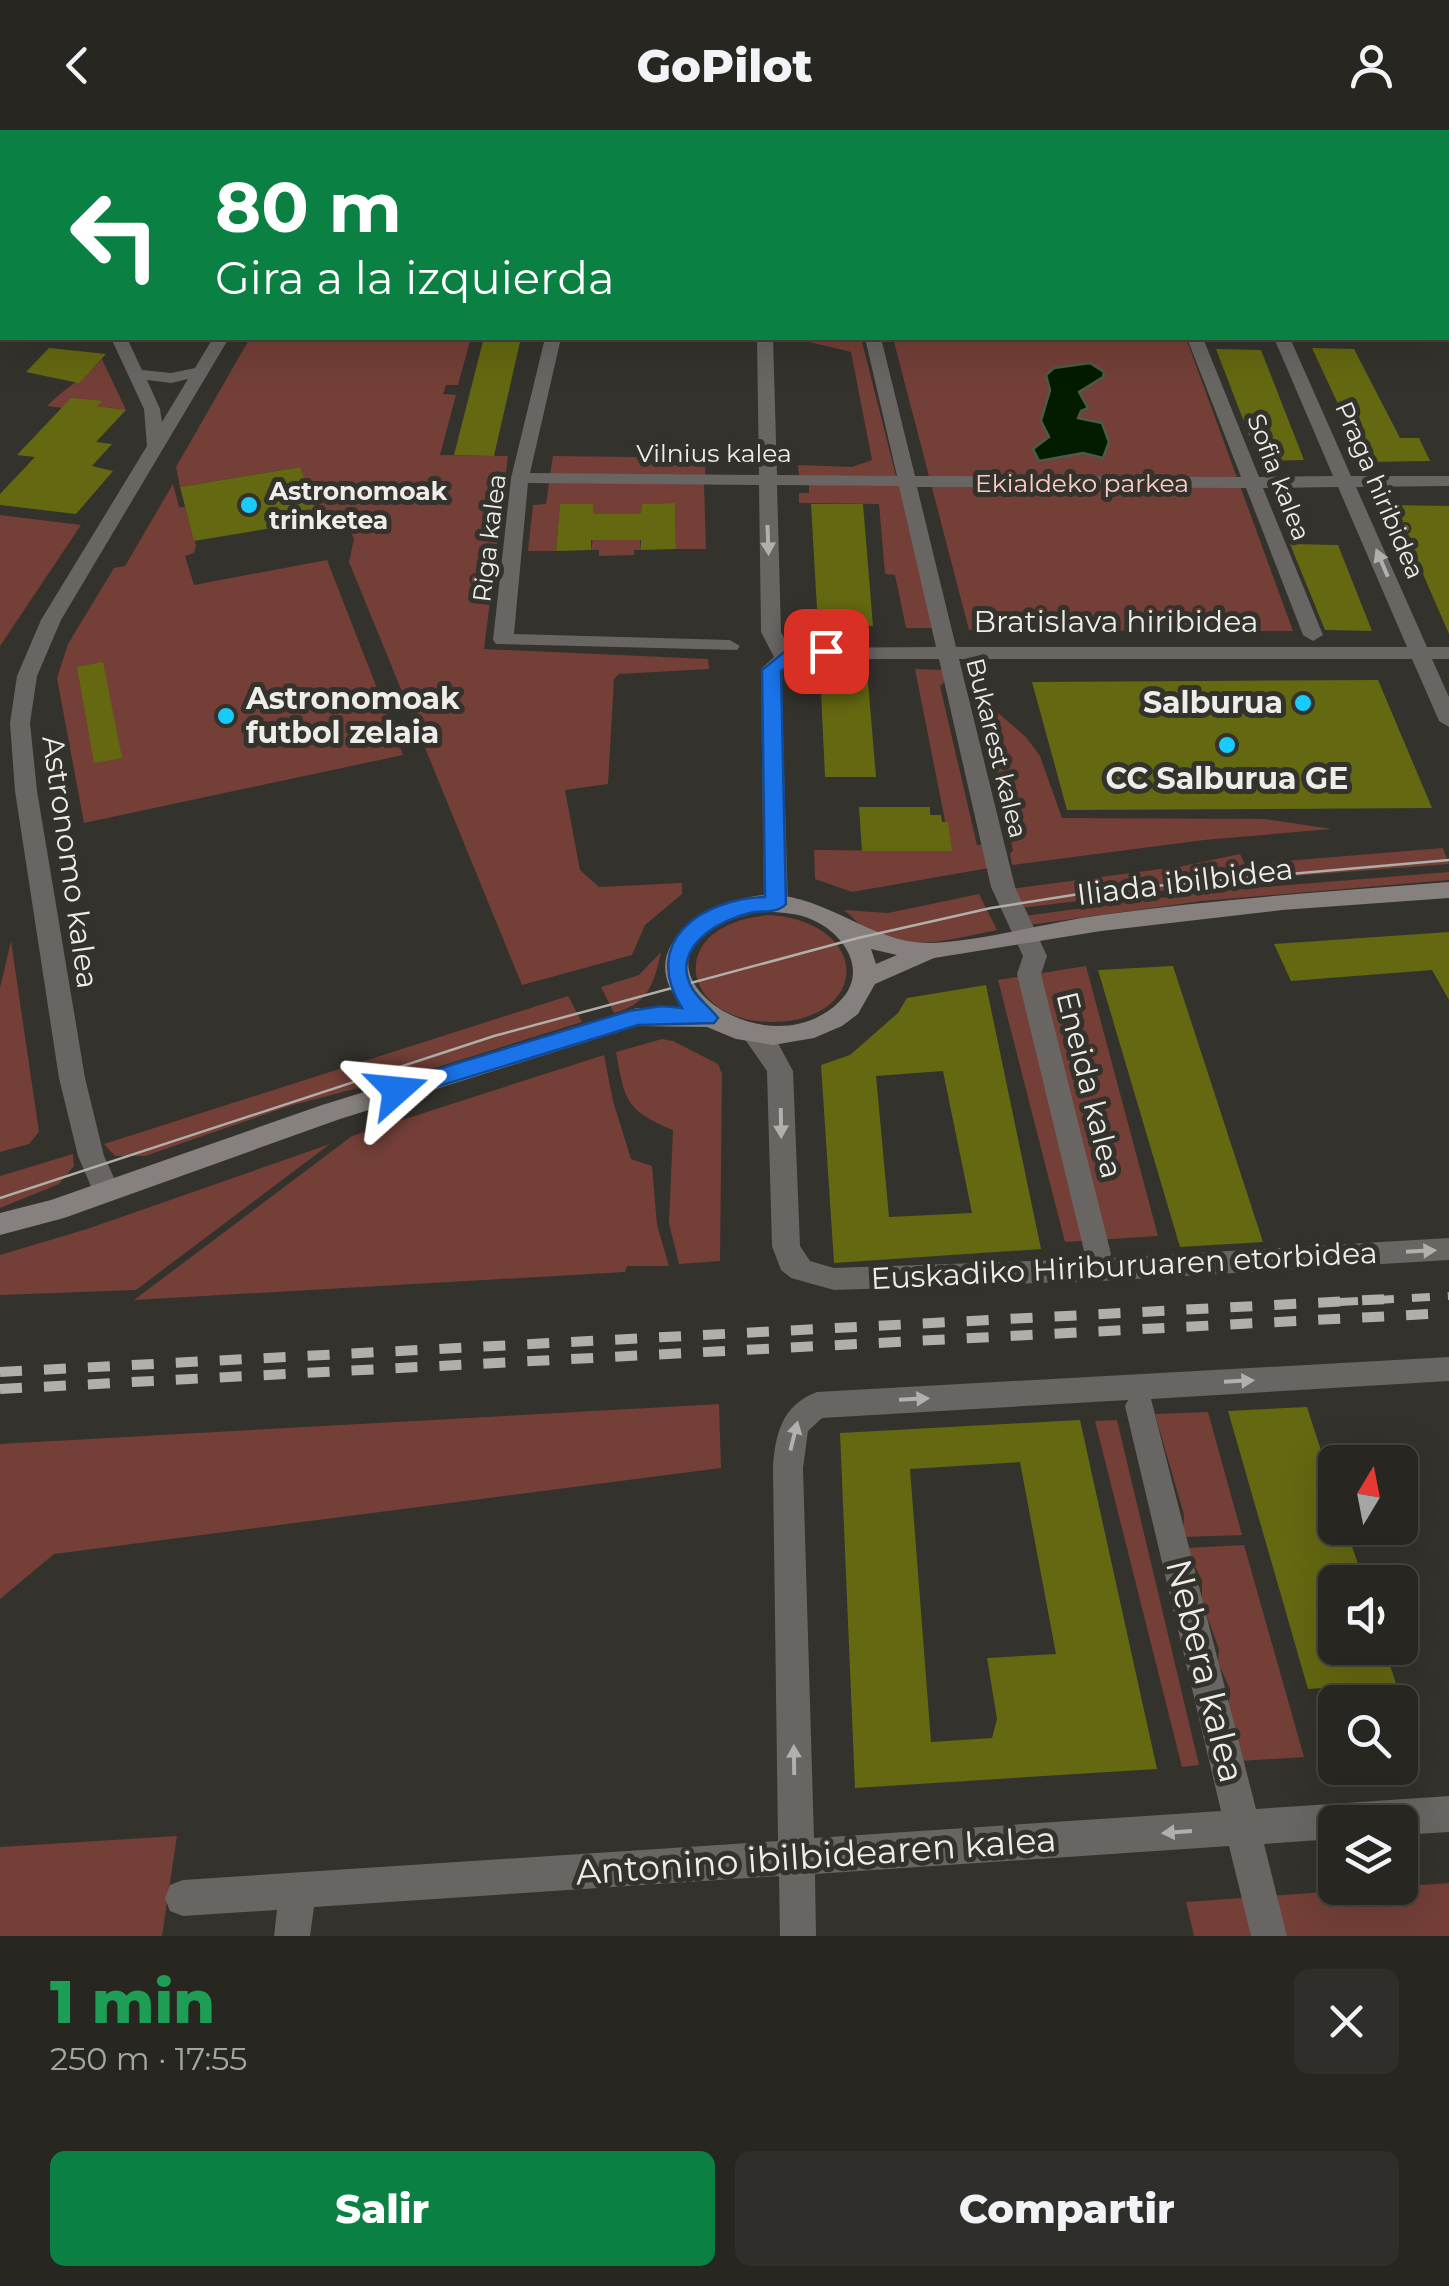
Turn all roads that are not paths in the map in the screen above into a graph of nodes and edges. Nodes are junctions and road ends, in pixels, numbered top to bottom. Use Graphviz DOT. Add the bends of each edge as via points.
graph roads {
  1 [pos="120,340"];
  2 [pos="221,340"];
  3 [pos="552,340"];
  4 [pos="765,340"];
  5 [pos="873,340"];
  6 [pos="1197,340"];
  7 [pos="1283,340"];
  8 [pos="202,371"];
  9 [pos="138,374"];
  10 [pos="156,446"];
  11 [pos="520,478"];
  12 [pos="766,478"];
  13 [pos="908,480"];
  14 [pos="1254,480"];
  15 [pos="1347,481"];
  16 [pos="1449,481"];
  17 [pos="1313,635"];
  18 [pos="730,646"];
  19 [pos="948,652"];
  20 [pos="1421,652"];
  21 [pos="1449,653"];
  22 [pos="784,657"];
  23 [pos="1449,720"];
  24 [pos="1449,890"];
  25 [pos="776,904"];
  26 [pos="847,931"];
  27 [pos="1024,934"];
  28 [pos="929,950"];
  29 [pos="676,969"];
  30 [pos="866,978"];
  31 [pos="637,1017"];
  32 [pos="706,1018"];
  33 [pos="755,1034"];
  34 [pos="106,1191"];
  35 [pos="0,1224"];
  36 [pos="1449,1250"];
  37 [pos="1097,1254"];
  38 [pos="1449,1369"];
  39 [pos="1140,1406"];
  40 [pos="1449,1814"];
  41 [pos="1242,1827"];
  42 [pos="796,1857"];
  43 [pos="298,1891"];
  44 [pos="184,1898"];
  45 [pos="292,1936"];
  46 [pos="798,1936"];
  47 [pos="1269,1936"];
  1 -- 9 [label="street"];
  2 -- 8 [label="street, Astronomo kalea"];
  3 -- 11 [label="street, Riga kalea"];
  4 -- 12 [label="street"];
  5 -- 13 [label="street, Bukarest kalea"];
  6 -- 14 [label="street, Sofia kalea"];
  7 -- 15 [label="street, Praga hiribidea"];
  8 -- 9 [label="street" via="171,378"];
  8 -- 10 [label="street, Astronomo kalea"];
  9 -- 10 [label="street" via="152,409"];
  10 -- 34 [label="street, Astronomo kalea" via="52,620 27,676 20,722 72,1078"];
  11 -- 12 [label="street, Vilnius kalea"];
  11 -- 18 [label="street, Riga kalea" via="503,640"];
  12 -- 13 [label="street, Vilnius kalea"];
  12 -- 22 [label="street, one-way" via="771,632"];
  13 -- 14 [label="street, Vilnius kalea"];
  13 -- 19 [label="street, Bukarest kalea"];
  14 -- 15 [label="street, Vilnius kalea"];
  14 -- 17 [label="street, Sofia kalea"];
  15 -- 16 [label="street, Vilnius kalea"];
  20 -- 15 [label="street, Praga hiribidea, one-way"];
  19 -- 20 [label="street, Bratislava hiribidea"];
  19 -- 22 [label="street, Bratislava hiribidea"];
  19 -- 27 [label="street, Bukarest kalea" via="1003,887"];
  20 -- 21 [label="street, Bratislava hiribidea"];
  20 -- 23 [label="street, Praga hiribidea"];
  22 -- 25 [label="street" via="771,670"];
  24 -- 27 [label="main road, Iliada ibilbidea" via="1212,909"];
  25 -- 26 [label="main road" via="814,912"];
  25 -- 29 [label="main road" via="714,916 686,939"];
  26 -- 28 [label="main road, Iliada ibilbidea" via="889,946"];
  26 -- 30 [label="main road" via="864,957"];
  27 -- 28 [label="main road, Iliada ibilbidea"];
  27 -- 37 [label="street, Eneida kalea" via="1035,956 1029,974"];
  28 -- 30 [label="main road, Iliada ibilbidea"];
  29 -- 31 [label="main road"];
  29 -- 32 [label="main road" via="684,996"];
  30 -- 33 [label="main road" via="854,1002 829,1023 794,1034"];
  31 -- 32 [label="main road"];
  31 -- 34 [label="main road"];
  32 -- 33 [label="main road"];
  33 -- 36 [label="street, Euskadiko Hiriburuaren etorbidea, one-way" via="780,1071 782,1224 790,1262 801,1270 853,1279"];
  34 -- 35 [label="main road"];
  42 -- 38 [label="street, one-way" via="788,1468 798,1418 817,1405"];
  39 -- 41 [label="street, Nebera kalea"];
  40 -- 41 [label="street, Antonino ibilbidearen kalea"];
  41 -- 42 [label="street, Antonino ibilbidearen kalea, one-way"];
  41 -- 47 [label="street, Nebera kalea"];
  42 -- 43 [label="street, Antonino ibilbidearen kalea"];
  42 -- 46 [label="street"];
  43 -- 44 [label="street, Antonino ibilbidearen kalea"];
  43 -- 45 [label="street"];
}
